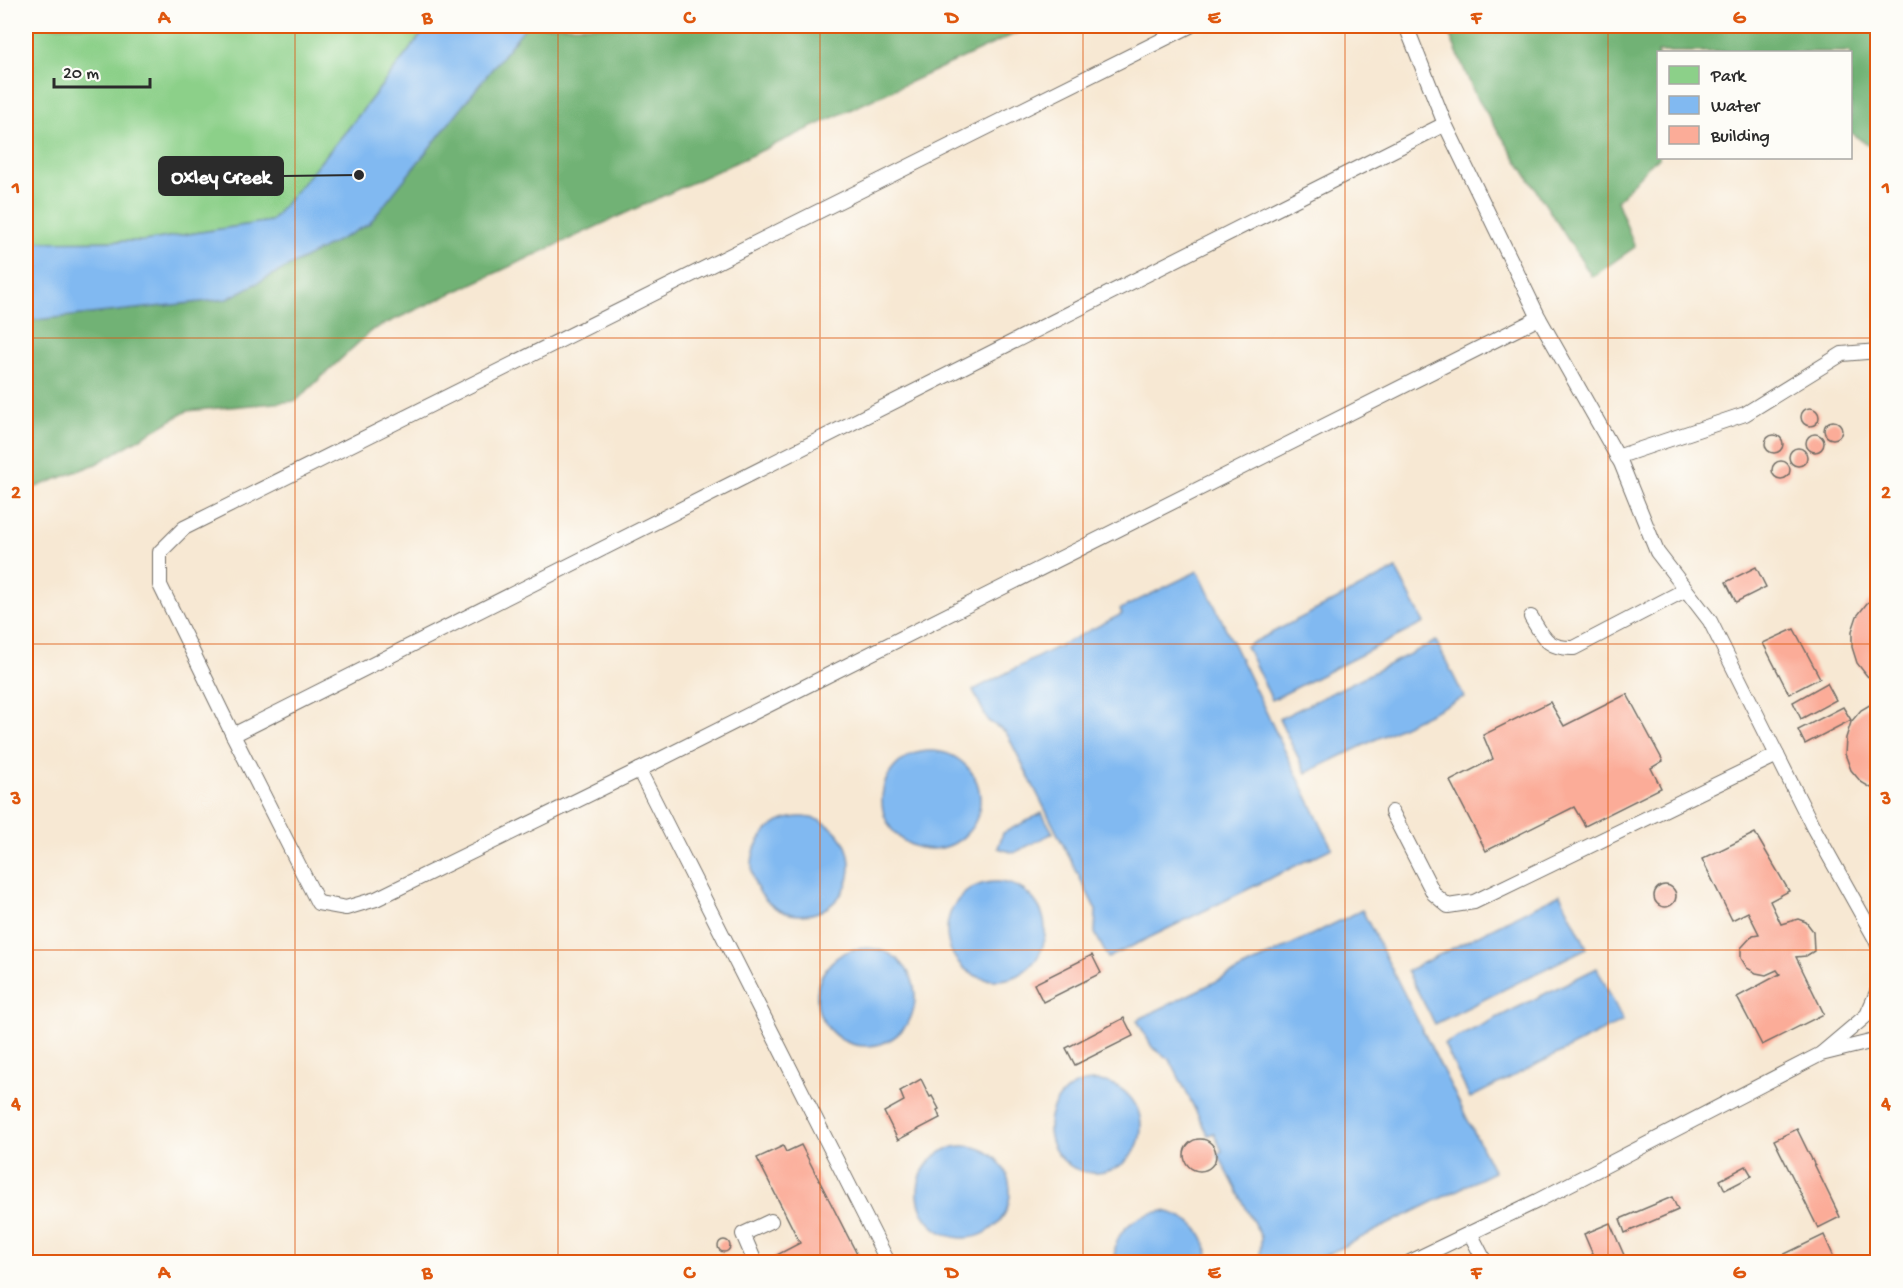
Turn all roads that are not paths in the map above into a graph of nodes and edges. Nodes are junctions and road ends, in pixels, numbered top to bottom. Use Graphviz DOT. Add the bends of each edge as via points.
graph roads {
  1 [pos="1190,26"];
  2 [pos="1406,26"];
  3 [pos="1445,124"];
  4 [pos="1539,318"];
  5 [pos="1878,351"];
  6 [pos="1617,457"];
  7 [pos="1685,590"];
  8 [pos="1531,617"];
  9 [pos="233,735"];
  10 [pos="1777,755"];
  11 [pos="639,770"];
  12 [pos="1392,812"];
  13 [pos="1878,945"];
  14 [pos="1878,990"];
  15 [pos="1878,1040"];
  16 [pos="1821,1054"];
  17 [pos="771,1221"];
  18 [pos="1470,1233"];
  19 [pos="755,1263"];
  20 [pos="888,1263"];
  21 [pos="1410,1263"];
  22 [pos="1485,1263"];
  1 -- 9 [label="lane" via="184,528 160,552 160,585"];
  2 -- 3 [label="lane"];
  3 -- 4 [label="lane"];
  3 -- 9 [label="lane"];
  4 -- 6 [label="lane"];
  4 -- 11 [label="lane"];
  5 -- 6 [label="lane" via="1842,354 1745,414"];
  6 -- 7 [label="lane" via="1658,552"];
  7 -- 8 [label="lane" via="1574,648 1547,644"];
  7 -- 10 [label="lane" via="1710,621"];
  9 -- 11 [label="lane" via="318,903 346,908 376,898"];
  10 -- 12 [label="lane" via="1474,902 1448,906 1434,894"];
  10 -- 13 [label="lane"];
  11 -- 20 [label="lane"];
  14 -- 16 [label="lane" via="1867,1015"];
  15 -- 16 [label="lane"];
  16 -- 18 [label="lane"];
  17 -- 19 [label="lane" via="743,1234"];
  18 -- 21 [label="lane"];
  18 -- 22 [label="lane"];
}
